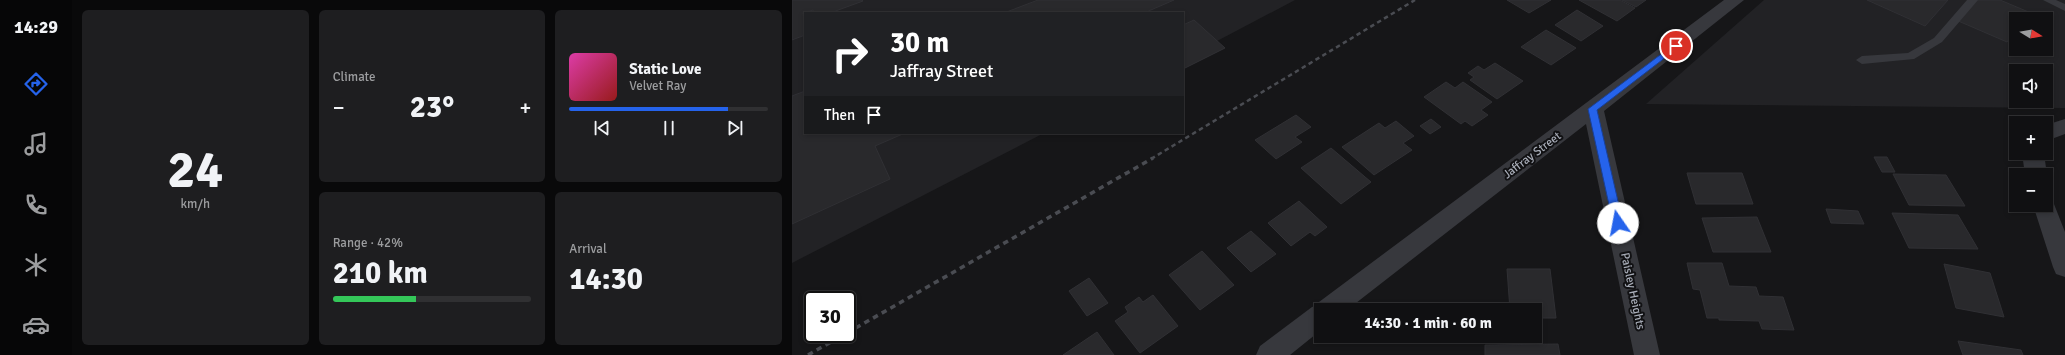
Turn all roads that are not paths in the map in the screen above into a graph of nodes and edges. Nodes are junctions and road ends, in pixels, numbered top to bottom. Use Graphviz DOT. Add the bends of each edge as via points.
graph roads {
  1 [pos="1735,0"];
  2 [pos="1973,0"];
  3 [pos="2048,0"];
  4 [pos="2065,8"];
  5 [pos="1862,60"];
  6 [pos="1593,109"];
  7 [pos="2065,126"];
  8 [pos="2053,130"];
  9 [pos="2046,212"];
  10 [pos="2065,267"];
  11 [pos="1337,303"];
  12 [pos="1314,320"];
  13 [pos="1269,355"];
  14 [pos="1647,355"];
  1 -- 6 [label="street, Jaffray Street"];
  2 -- 5 [label="lane" via="1938,40 1910,56"];
  3 -- 4 [label="lane"];
  6 -- 11 [label="street, Jaffray Street"];
  6 -- 14 [label="street, Paisley Heights"];
  7 -- 8 [label="street"];
  9 -- 10 [label="street"];
  12 -- 13 [label="street"];
}
